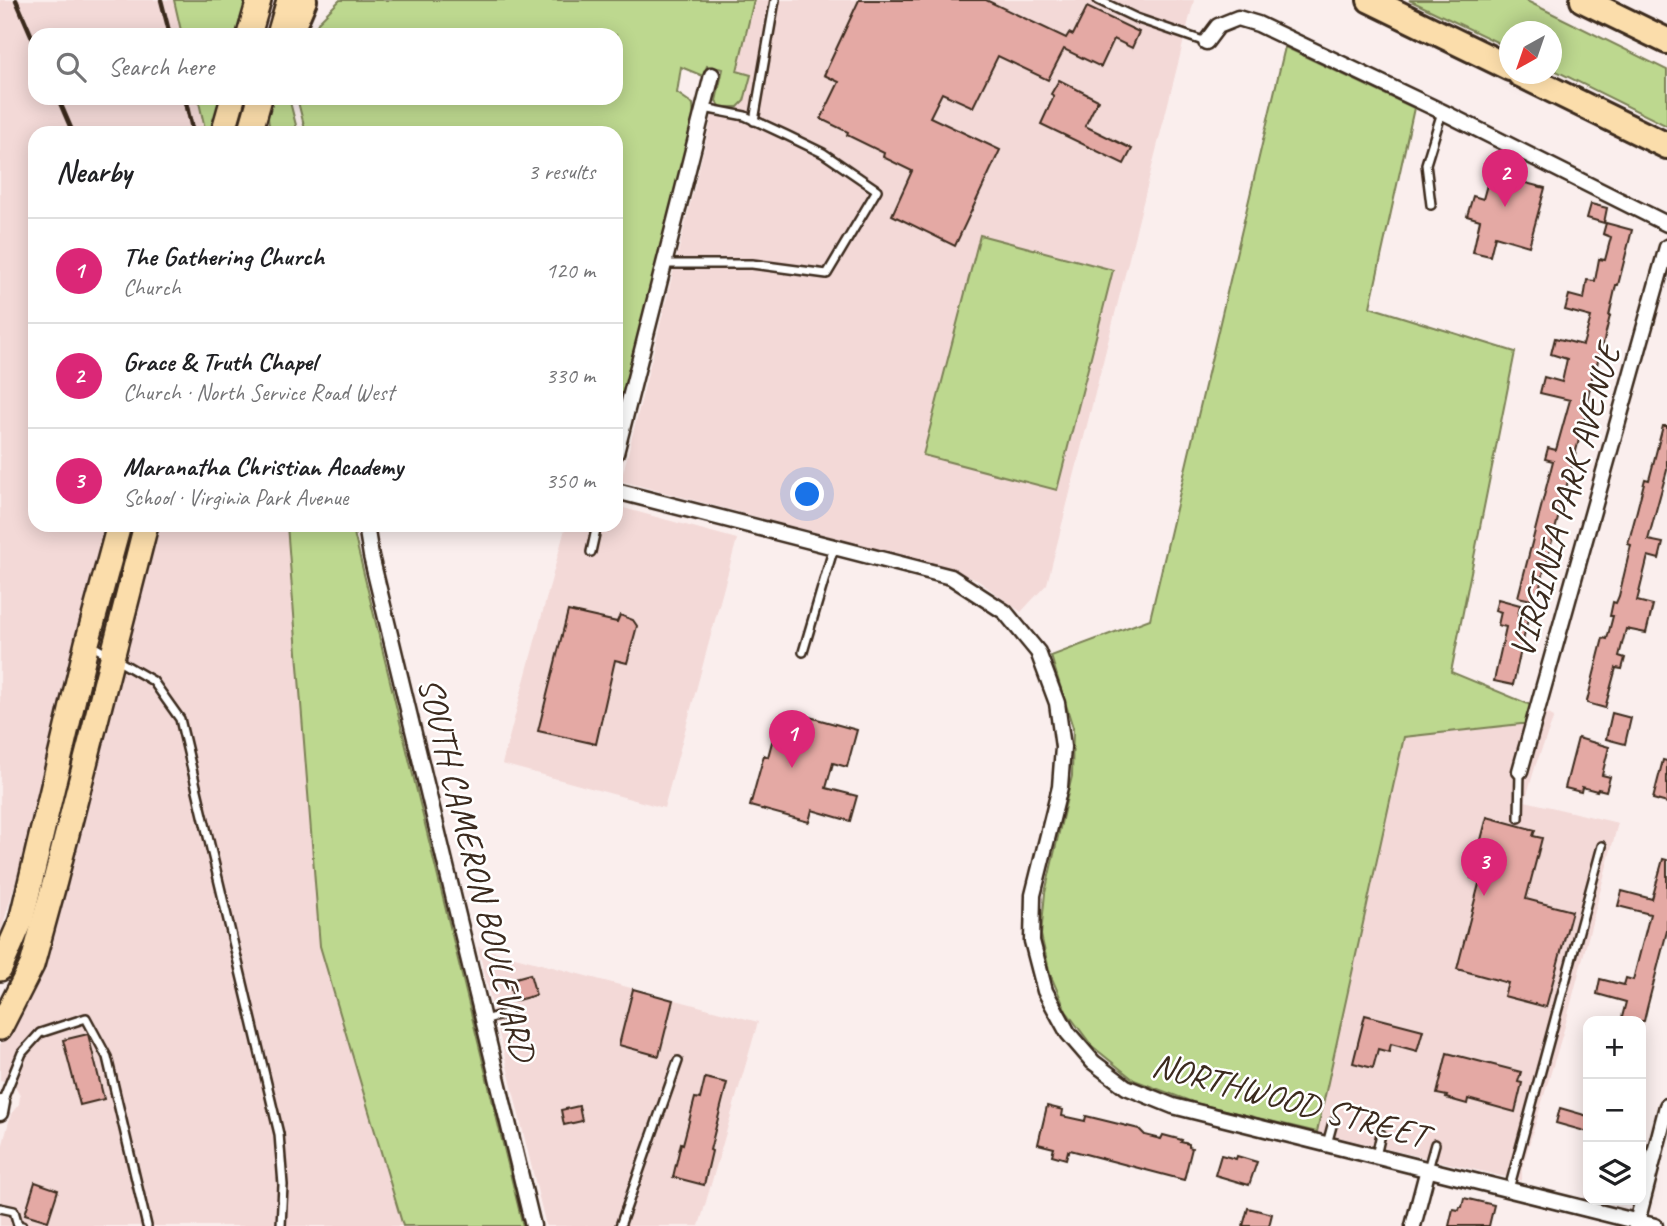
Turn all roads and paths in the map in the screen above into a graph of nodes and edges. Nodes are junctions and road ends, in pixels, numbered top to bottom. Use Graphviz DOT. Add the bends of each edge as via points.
graph roads {
  1 [pos="259,0"];
  2 [pos="289,0"];
  3 [pos="304,0"];
  4 [pos="775,0"];
  5 [pos="1098,0"];
  6 [pos="1370,0"];
  7 [pos="1583,0"];
  8 [pos="251,28"];
  9 [pos="281,28"];
  10 [pos="292,28"];
  11 [pos="1667,41"];
  12 [pos="1206,42"];
  13 [pos="1499,63"];
  14 [pos="712,75"];
  15 [pos="1540,84"];
  16 [pos="231,105"];
  17 [pos="259,105"];
  18 [pos="704,108"];
  19 [pos="1443,112"];
  20 [pos="754,121"];
  21 [pos="225,126"];
  22 [pos="255,126"];
  23 [pos="1667,146"];
  24 [pos="1431,205"];
  25 [pos="1667,224"];
  26 [pos="1667,247"];
  27 [pos="664,264"];
  28 [pos="623,425"];
  29 [pos="623,493"];
  30 [pos="117,532"];
  31 [pos="144,532"];
  32 [pos="367,532"];
  33 [pos="595,532"];
  34 [pos="834,547"];
  35 [pos="591,552"];
  36 [pos="87,643"];
  37 [pos="803,652"];
  38 [pos="112,657"];
  39 [pos="1520,771"];
  40 [pos="1519,818"];
  41 [pos="1602,846"];
  42 [pos="0,969"];
  43 [pos="508,1013"];
  44 [pos="483,1020"];
  45 [pos="0,1028"];
  46 [pos="678,1061"];
  47 [pos="1667,1105"];
  48 [pos="1,1107"];
  49 [pos="1333,1122"];
  50 [pos="1381,1134"];
  51 [pos="1327,1144"];
  52 [pos="1435,1144"];
  53 [pos="1376,1156"];
  54 [pos="1428,1169"];
  55 [pos="1509,1189"];
  56 [pos="0,1208"];
  57 [pos="1636,1224"];
  58 [pos="22,1226"];
  59 [pos="146,1226"];
  60 [pos="281,1226"];
  61 [pos="533,1226"];
  62 [pos="620,1226"];
  63 [pos="1413,1226"];
  64 [pos="1655,1226"];
  1 -- 8 [label="main road"];
  2 -- 9 [label="main road"];
  3 -- 10 [label="highway"];
  4 -- 20 [label="lane"];
  5 -- 12 [label="lane"];
  6 -- 13 [label="highway"];
  7 -- 11 [label="highway"];
  12 -- 19 [label="street" via="1218,26 1238,18"];
  14 -- 18 [label="street"];
  15 -- 23 [label="highway"];
  16 -- 21 [label="main road"];
  17 -- 22 [label="main road"];
  18 -- 20 [label="lane"];
  18 -- 27 [label="street"];
  19 -- 24 [label="lane" via="1426,164"];
  19 -- 25 [label="street"];
  20 -- 27 [label="lane" via="823,153 877,190 827,274 752,264"];
  26 -- 39 [label="street, VIRGINIA PARK AVENUE"];
  27 -- 28 [label="street"];
  29 -- 34 [label="street, NORTHWOOD STREET"];
  30 -- 36 [label="main road"];
  31 -- 38 [label="main road"];
  32 -- 44 [label="street, SOUTH CAMERON BOULEVARD"];
  33 -- 35 [label="lane"];
  34 -- 37 [label="lane"];
  34 -- 51 [label="street, NORTHWOOD STREET" via="950,577 1005,612 1038,652 1057,703 1063,747 1060,787 1033,895 1032,941 1045,992 1068,1033 1093,1062 1126,1087 1172,1106"];
  36 -- 38 [label="lane"];
  36 -- 42 [label="main road" via="21,920"];
  38 -- 45 [label="main road" via="32,965"];
  38 -- 60 [label="lane" via="153,681 180,719 279,1134"];
  39 -- 40 [label="lane"];
  41 -- 55 [label="lane"];
  43 -- 44 [label="lane"];
  44 -- 61 [label="street, SOUTH CAMERON BOULEVARD"];
  46 -- 62 [label="lane"];
  47 -- 57 [label="street"];
  48 -- 59 [label="lane" via="22,1053 40,1033 86,1018 107,1057"];
  49 -- 51 [label="lane"];
  50 -- 53 [label="lane"];
  51 -- 53 [label="street, NORTHWOOD STREET"];
  52 -- 54 [label="lane"];
  53 -- 54 [label="street, NORTHWOOD STREET"];
  54 -- 55 [label="street, NORTHWOOD STREET"];
  54 -- 63 [label="street"];
  55 -- 57 [label="street, NORTHWOOD STREET"];
  56 -- 58 [label="lane" via="14,1210"];
  57 -- 64 [label="street, NORTHWOOD STREET"];
}
